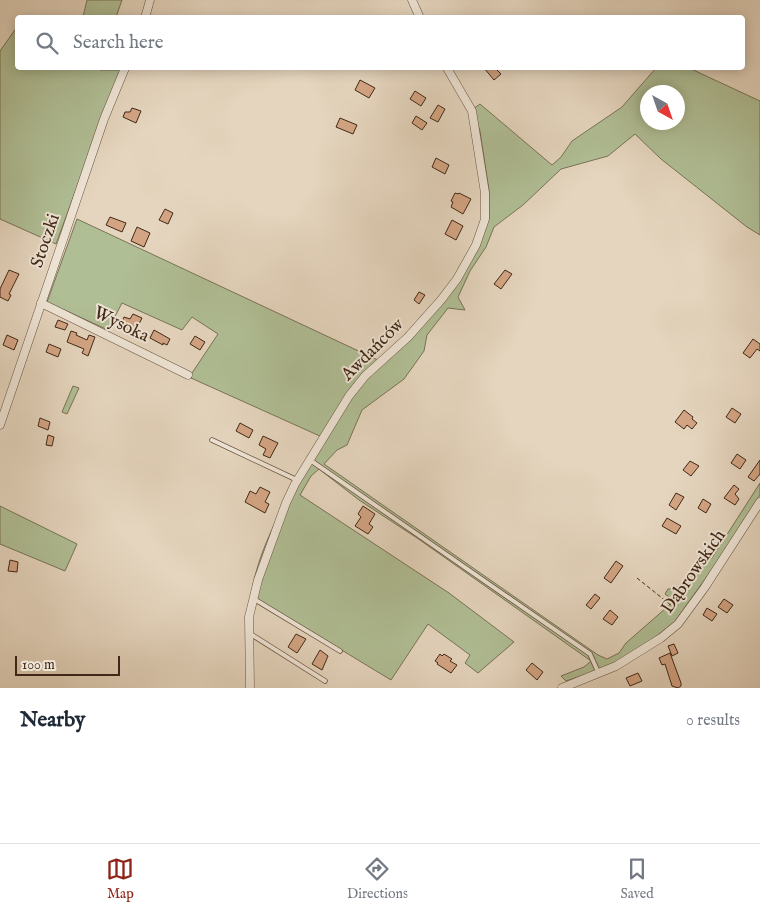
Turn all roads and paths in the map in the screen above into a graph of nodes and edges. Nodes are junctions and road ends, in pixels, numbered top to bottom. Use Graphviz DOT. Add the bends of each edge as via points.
graph roads {
  1 [pos="150,0"];
  2 [pos="412,0"];
  3 [pos="146,15"];
  4 [pos="419,15"];
  5 [pos="124,70"];
  6 [pos="448,70"];
  7 [pos="41,303"];
  8 [pos="188,375"];
  9 [pos="0,425"];
  10 [pos="212,440"];
  11 [pos="310,460"];
  12 [pos="297,480"];
  13 [pos="760,502"];
  14 [pos="637,578"];
  15 [pos="253,598"];
  16 [pos="684,616"];
  17 [pos="249,633"];
  18 [pos="340,651"];
  19 [pos="599,674"];
  20 [pos="326,681"];
  21 [pos="250,688"];
  22 [pos="562,688"];
  1 -- 3 [label="street"];
  2 -- 4 [label="street"];
  5 -- 7 [label="street, Stoczki" via="104,119"];
  6 -- 11 [label="street, Awdańców" via="472,111 485,193 485,219 476,245 441,300 349,396"];
  7 -- 8 [label="street, Wysoka"];
  7 -- 9 [label="street, Stoczki"];
  10 -- 12 [label="lane"];
  11 -- 12 [label="street, Awdańców"];
  11 -- 19 [label="lane" via="590,654"];
  12 -- 15 [label="street, Awdańców"];
  13 -- 16 [label="street, Dąbrowskich"];
  14 -- 16 [label="path"];
  15 -- 17 [label="street, Awdańców"];
  15 -- 18 [label="lane"];
  16 -- 19 [label="street, Dąbrowskich" via="661,638"];
  17 -- 20 [label="lane"];
  17 -- 21 [label="street, Awdańców"];
  19 -- 22 [label="street, Dąbrowskich"];
}
